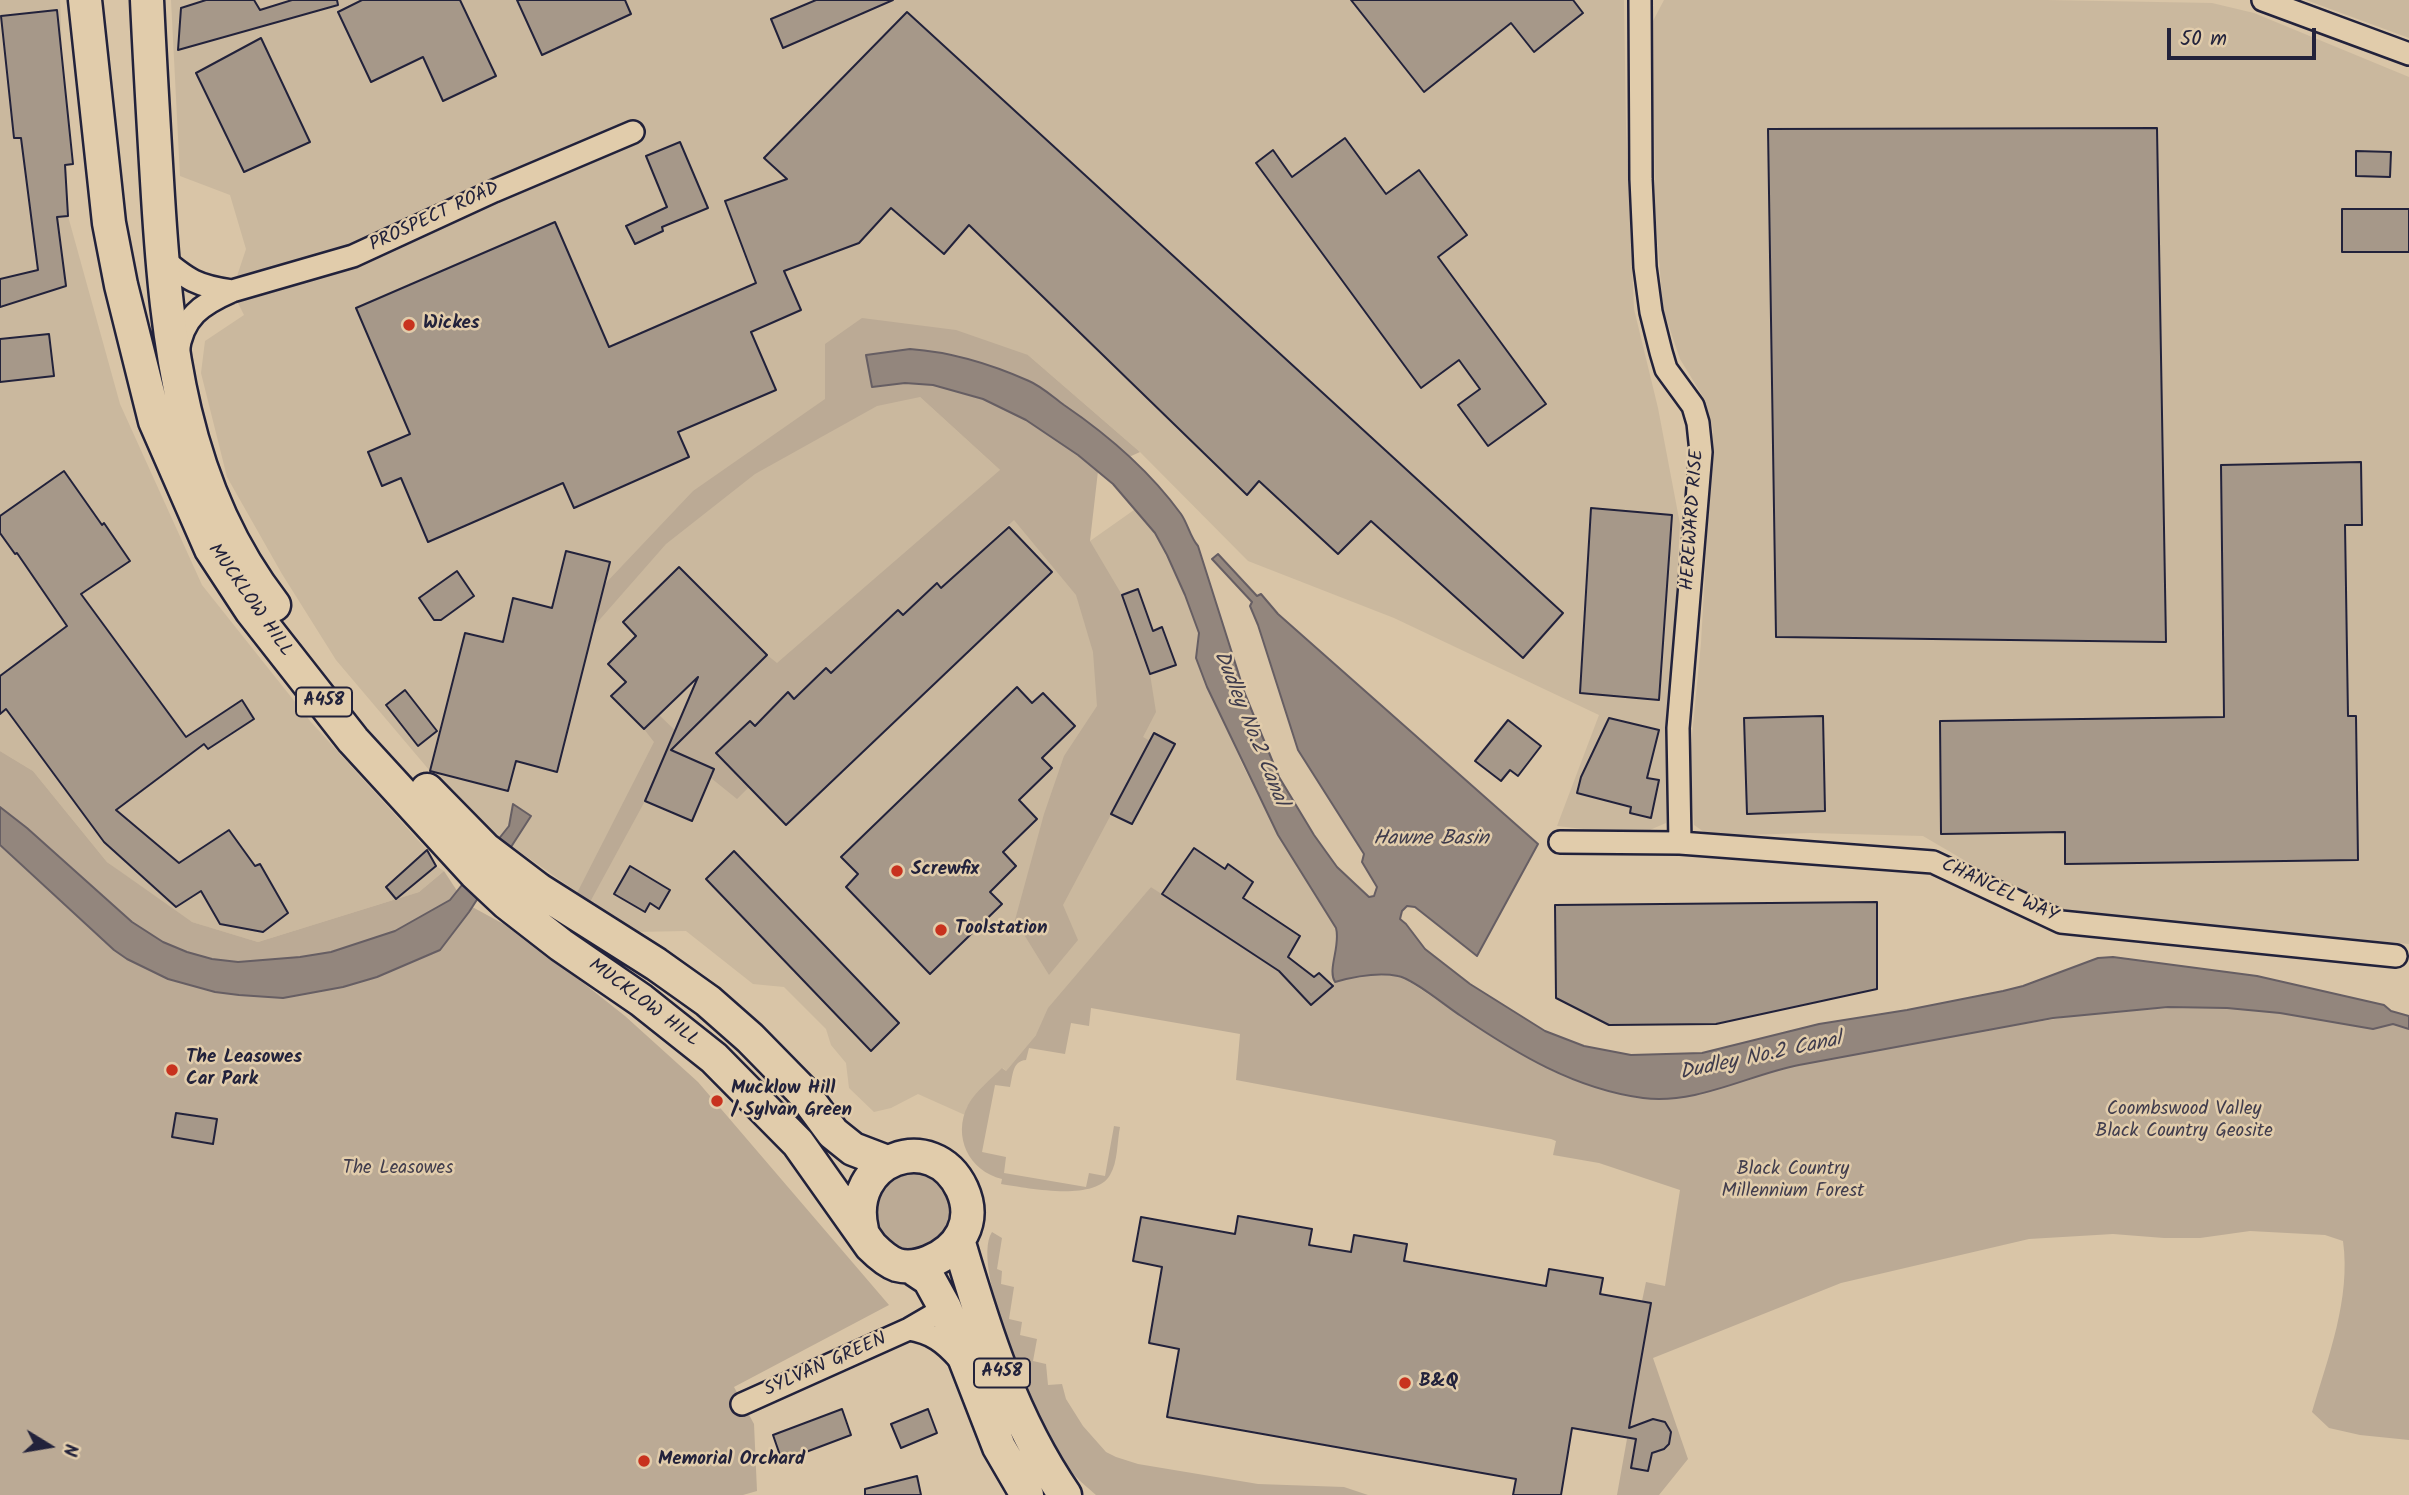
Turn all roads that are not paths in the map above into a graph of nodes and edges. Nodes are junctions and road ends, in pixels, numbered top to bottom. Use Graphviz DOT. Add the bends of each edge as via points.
graph roads {
  1 [pos="85,0"];
  2 [pos="147,0"];
  3 [pos="1640,0"];
  4 [pos="2263,0"];
  5 [pos="2409,54"];
  6 [pos="633,132"];
  7 [pos="162,258"];
  8 [pos="232,291"];
  9 [pos="176,369"];
  10 [pos="1560,842"];
  11 [pos="1679,843"];
  12 [pos="2396,956"];
  13 [pos="887,1162"];
  14 [pos="862,1230"];
  15 [pos="959,1243"];
  16 [pos="911,1267"];
  17 [pos="945,1308"];
  18 [pos="909,1329"];
  19 [pos="968,1368"];
  20 [pos="742,1404"];
  21 [pos="1027,1495"];
  22 [pos="1065,1495"];
  1 -- 14 [label="highway, MUCKLOW HILL / A458" via="109,223 121,285 155,421 211,549 251,610 353,740 475,873 518,912 714,1058 798,1143"];
  2 -- 7 [label="highway, MUCKLOW HILL / A458"];
  3 -- 11 [label="street, HEREWARD RISE" via="1641,179 1651,312 1666,369 1699,422 1701,452 1679,717"];
  4 -- 5 [label="street"];
  6 -- 8 [label="street, PROSPECT ROAD" via="353,256"];
  7 -- 8 [label="street, PROSPECT ROAD" via="200,286"];
  7 -- 9 [label="highway, MUCKLOW HILL / A458"];
  8 -- 9 [label="street, PROSPECT ROAD" via="197,309 181,337"];
  9 -- 13 [label="highway, MUCKLOW HILL / A458" via="187,424 226,530 267,595 436,800 485,849 539,890 708,1001 793,1082 833,1133 853,1149"];
  10 -- 11 [label="street, CHANCEL WAY"];
  11 -- 12 [label="street, CHANCEL WAY" via="1933,862 2061,922"];
  13 -- 14 [label="highway" via="862,1194"];
  13 -- 15 [label="highway, MUCKLOW HILL / A458" via="910,1155 940,1165 954,1177 966,1209"];
  14 -- 16 [label="highway, MUCKLOW HILL / A458" via="879,1254 896,1265"];
  15 -- 16 [label="highway" via="946,1255"];
  15 -- 22 [label="highway, MUCKLOW HILL / A458" via="985,1332 1022,1424"];
  16 -- 17 [label="highway, MUCKLOW HILL / A458" via="929,1279"];
  17 -- 18 [label="street, SYLVAN GREEN"];
  17 -- 19 [label="highway, MUCKLOW HILL / A458"];
  18 -- 19 [label="street, SYLVAN GREEN" via="940,1339"];
  18 -- 20 [label="street, SYLVAN GREEN"];
  19 -- 21 [label="highway, MUCKLOW HILL / A458" via="999,1447"];
}
